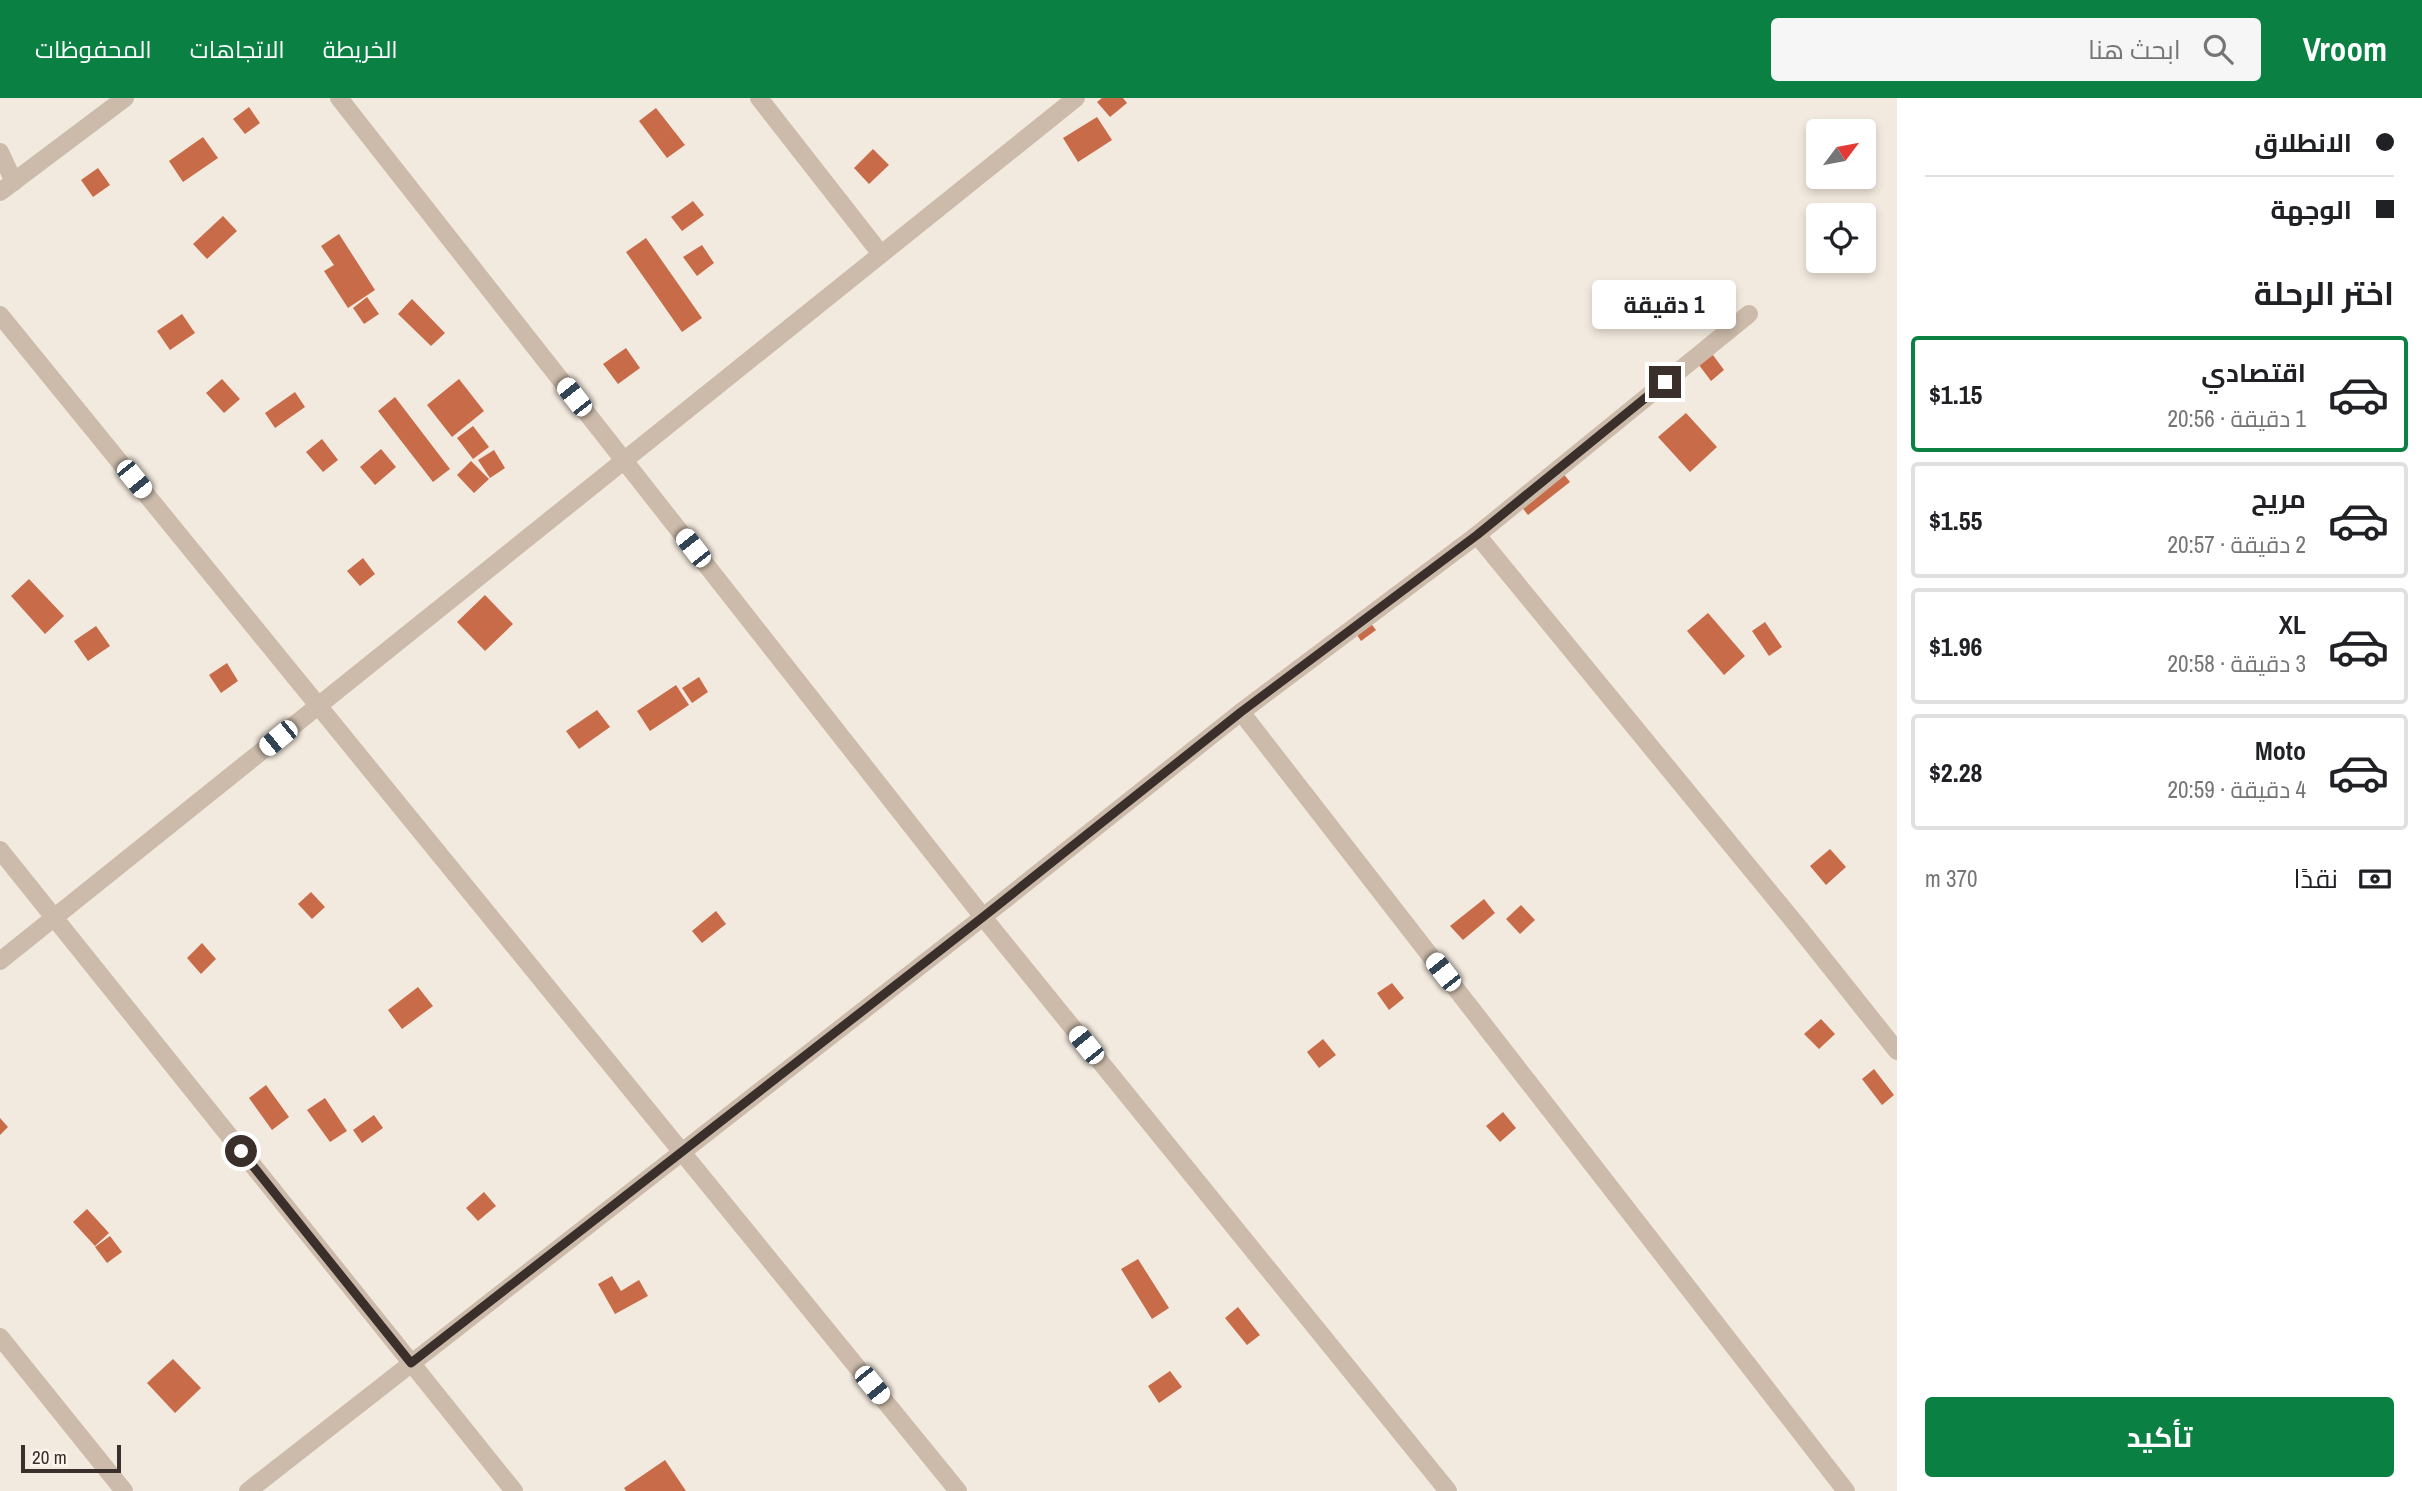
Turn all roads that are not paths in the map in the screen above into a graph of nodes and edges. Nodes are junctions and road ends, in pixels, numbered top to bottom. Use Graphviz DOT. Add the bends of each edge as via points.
graph roads {
  1 [pos="125,98"];
  2 [pos="340,98"];
  3 [pos="759,98"];
  4 [pos="1076,98"];
  5 [pos="0,152"];
  6 [pos="7,187"];
  7 [pos="881,254"];
  8 [pos="1749,314"];
  9 [pos="0,315"];
  10 [pos="625,461"];
  11 [pos="1477,535"];
  12 [pos="318,706"];
  13 [pos="1241,712"];
  14 [pos="0,850"];
  15 [pos="983,917"];
  16 [pos="54,918"];
  17 [pos="0,961"];
  18 [pos="1897,1051"];
  19 [pos="681,1151"];
  20 [pos="0,1337"];
  21 [pos="411,1363"];
  22 [pos="124,1491"];
  23 [pos="248,1491"];
  24 [pos="514,1491"];
  25 [pos="958,1491"];
  26 [pos="1448,1491"];
  27 [pos="1846,1491"];
  1 -- 6 [label="street"];
  2 -- 10 [label="street"];
  3 -- 7 [label="street"];
  4 -- 7 [label="street"];
  5 -- 6 [label="street"];
  7 -- 10 [label="street"];
  8 -- 11 [label="street"];
  9 -- 12 [label="street"];
  10 -- 12 [label="street"];
  10 -- 15 [label="street"];
  11 -- 13 [label="street"];
  11 -- 18 [label="street"];
  12 -- 16 [label="street"];
  12 -- 19 [label="street"];
  13 -- 15 [label="street"];
  13 -- 27 [label="street"];
  14 -- 16 [label="street"];
  15 -- 19 [label="street"];
  15 -- 26 [label="street"];
  16 -- 17 [label="street"];
  16 -- 21 [label="street"];
  19 -- 21 [label="street"];
  19 -- 25 [label="street"];
  20 -- 22 [label="street"];
  21 -- 23 [label="street"];
  21 -- 24 [label="street"];
}
